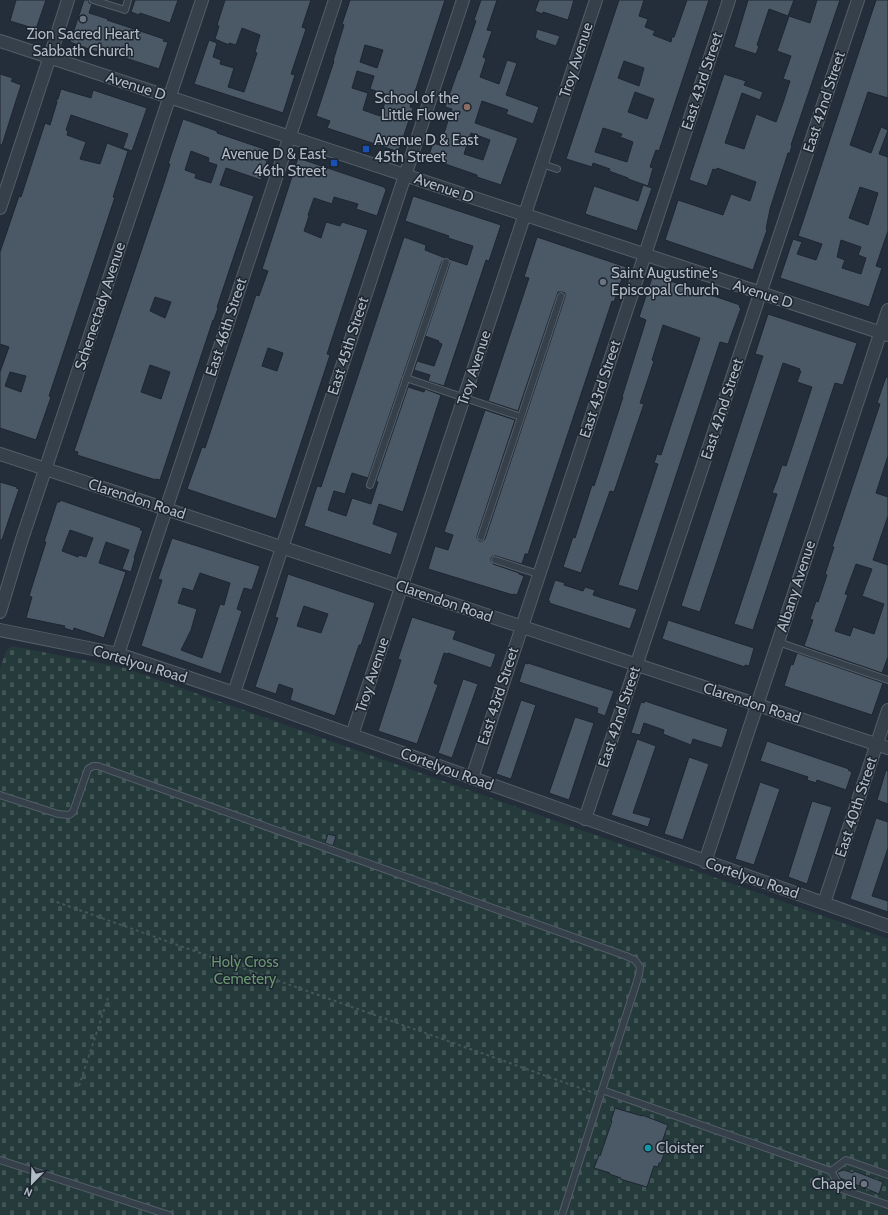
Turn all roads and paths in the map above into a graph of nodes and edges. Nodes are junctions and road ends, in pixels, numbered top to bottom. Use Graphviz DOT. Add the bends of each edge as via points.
graph roads {
  1 [pos="68,0"];
  2 [pos="93,0"];
  3 [pos="128,0"];
  4 [pos="202,0"];
  5 [pos="335,0"];
  6 [pos="463,0"];
  7 [pos="596,0"];
  8 [pos="729,0"];
  9 [pos="858,0"];
  10 [pos="0,41"];
  11 [pos="50,57"];
  12 [pos="170,97"];
  13 [pos="290,137"];
  14 [pos="542,164"];
  15 [pos="557,169"];
  16 [pos="406,175"];
  17 [pos="0,208"];
  18 [pos="525,215"];
  19 [pos="645,254"];
  20 [pos="446,262"];
  21 [pos="761,293"];
  22 [pos="561,296"];
  23 [pos="888,310"];
  24 [pos="884,334"];
  25 [pos="406,378"];
  26 [pos="464,398"];
  27 [pos="521,417"];
  28 [pos="0,454"];
  29 [pos="46,469"];
  30 [pos="370,485"];
  31 [pos="166,508"];
  32 [pos="481,537"];
  33 [pos="281,547"];
  34 [pos="495,560"];
  35 [pos="538,574"];
  36 [pos="402,587"];
  37 [pos="0,612"];
  38 [pos="521,627"];
  39 [pos="0,630"];
  40 [pos="778,642"];
  41 [pos="118,654"];
  42 [pos="637,665"];
  43 [pos="888,680"];
  44 [pos="234,693"];
  45 [pos="757,704"];
  46 [pos="888,710"];
  47 [pos="352,736"];
  48 [pos="882,747"];
  49 [pos="472,778"];
  50 [pos="0,795"];
  51 [pos="585,819"];
  52 [pos="705,862"];
  53 [pos="52,900"];
  54 [pos="824,903"];
  55 [pos="888,926"];
  56 [pos="108,998"];
  57 [pos="79,1086"];
  58 [pos="602,1093"];
  59 [pos="0,1160"];
  60 [pos="831,1171"];
  61 [pos="888,1175"];
  62 [pos="888,1205"];
  63 [pos="169,1215"];
  64 [pos="562,1215"];
  1 -- 11 [label="street"];
  2 -- 3 [label="lane" via="125,10"];
  4 -- 12 [label="street, Schenectady Avenue"];
  5 -- 13 [label="street, East 46th Street"];
  6 -- 16 [label="street, East 45th Street"];
  7 -- 14 [label="street, Troy Avenue"];
  8 -- 19 [label="street, East 43rd Street"];
  9 -- 21 [label="street, East 42nd Street"];
  10 -- 11 [label="street, Avenue D"];
  11 -- 12 [label="street, Avenue D"];
  11 -- 17 [label="street"];
  12 -- 13 [label="street, Avenue D"];
  12 -- 29 [label="street, Schenectady Avenue"];
  13 -- 16 [label="street, Avenue D"];
  13 -- 31 [label="street, East 46th Street"];
  14 -- 15 [label="lane"];
  14 -- 18 [label="street, Troy Avenue"];
  16 -- 18 [label="street, Avenue D"];
  16 -- 33 [label="street, East 45th Street"];
  18 -- 19 [label="street, Avenue D"];
  18 -- 26 [label="street, Troy Avenue"];
  19 -- 21 [label="street, Avenue D"];
  19 -- 35 [label="street, East 43rd Street"];
  20 -- 25 [label="lane"];
  21 -- 24 [label="street, Avenue D"];
  21 -- 42 [label="street, East 42nd Street"];
  22 -- 27 [label="lane"];
  23 -- 24 [label="street, Albany Avenue"];
  24 -- 40 [label="street, Albany Avenue"];
  25 -- 26 [label="lane"];
  25 -- 30 [label="lane"];
  26 -- 27 [label="lane"];
  26 -- 36 [label="street, Troy Avenue"];
  27 -- 32 [label="lane"];
  28 -- 29 [label="street, Clarendon Road"];
  29 -- 31 [label="street, Clarendon Road"];
  29 -- 37 [label="street, Schenectady Avenue"];
  31 -- 33 [label="street, Clarendon Road"];
  31 -- 41 [label="street, East 46th Street"];
  33 -- 36 [label="street, Clarendon Road"];
  33 -- 44 [label="street, East 45th Street"];
  34 -- 35 [label="lane"];
  35 -- 38 [label="street, East 43rd Street"];
  36 -- 38 [label="street, Clarendon Road"];
  36 -- 47 [label="street, Troy Avenue"];
  38 -- 42 [label="street, Clarendon Road"];
  38 -- 49 [label="street, East 43rd Street"];
  39 -- 41 [label="street, Cortelyou Road"];
  40 -- 43 [label="lane"];
  40 -- 45 [label="street, Albany Avenue"];
  41 -- 44 [label="street, Cortelyou Road"];
  42 -- 45 [label="street, Clarendon Road"];
  42 -- 51 [label="street, East 42nd Street"];
  44 -- 47 [label="street, Cortelyou Road"];
  45 -- 48 [label="street, Clarendon Road"];
  45 -- 52 [label="street, Albany Avenue"];
  46 -- 48 [label="street, East 40th Street"];
  47 -- 49 [label="street, Cortelyou Road"];
  48 -- 54 [label="street, East 40th Street"];
  49 -- 51 [label="street, Cortelyou Road"];
  50 -- 58 [label="lane" via="58,814 70,815 88,769 98,766 635,960 640,966 639,975"];
  51 -- 52 [label="street, Cortelyou Road"];
  52 -- 54 [label="street, Cortelyou Road"];
  53 -- 58 [label="path"];
  54 -- 55 [label="street, Cortelyou Road"];
  56 -- 57 [label="path"];
  58 -- 60 [label="lane"];
  58 -- 64 [label="lane"];
  59 -- 63 [label="lane"];
  60 -- 61 [label="lane" via="846,1160"];
  60 -- 62 [label="lane" via="841,1189"];
}
